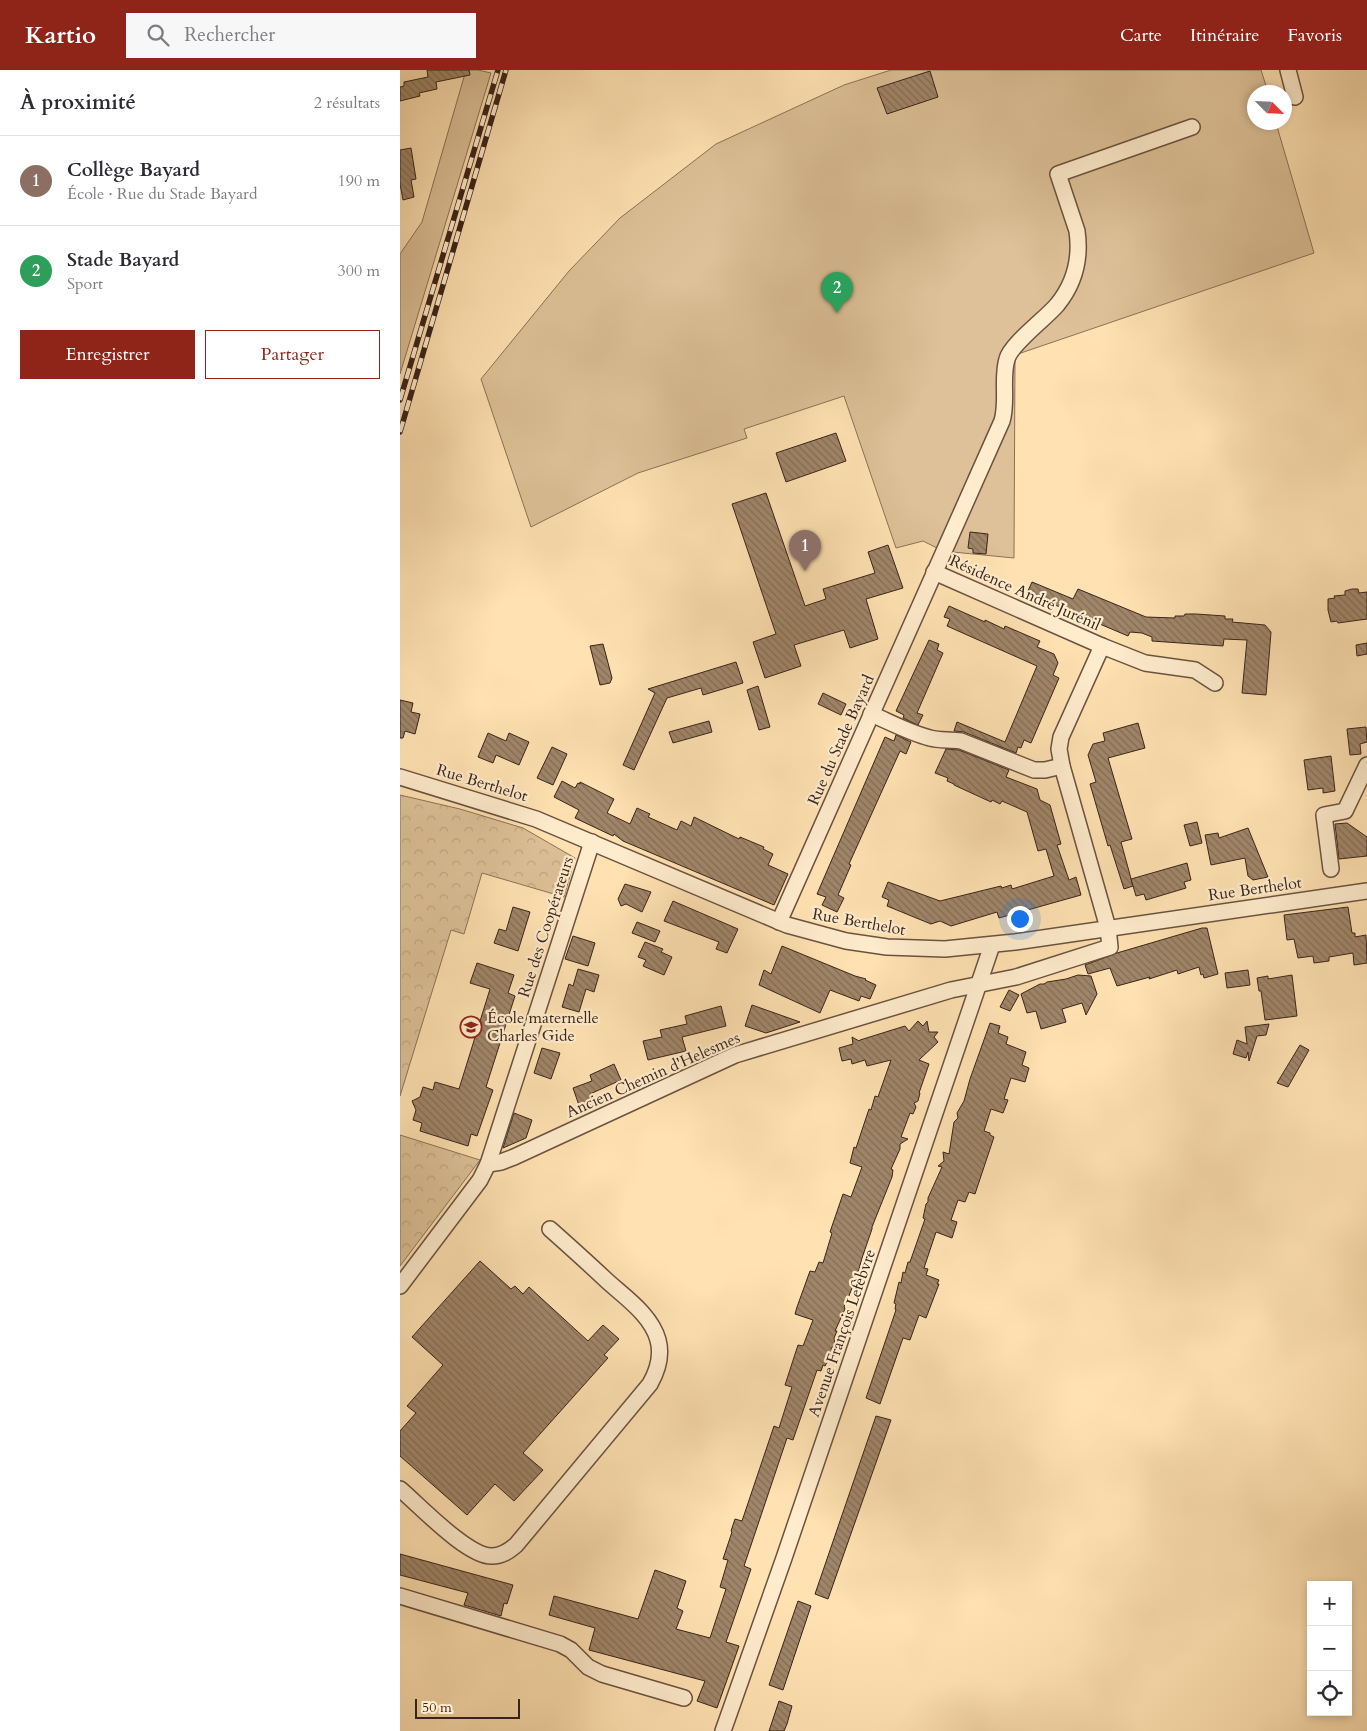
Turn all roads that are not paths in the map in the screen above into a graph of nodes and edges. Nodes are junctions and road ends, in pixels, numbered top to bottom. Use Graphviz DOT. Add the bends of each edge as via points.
graph roads {
  1 [pos="1288,70"];
  2 [pos="1294,97"];
  3 [pos="1192,127"];
  4 [pos="934,572"];
  5 [pos="1102,646"];
  6 [pos="1215,683"];
  7 [pos="871,714"];
  8 [pos="1367,765"];
  9 [pos="1062,766"];
  10 [pos="400,777"];
  11 [pos="592,842"];
  12 [pos="1331,869"];
  13 [pos="1367,891"];
  14 [pos="780,922"];
  15 [pos="1108,928"];
  16 [pos="992,945"];
  17 [pos="979,985"];
  18 [pos="488,1164"];
  19 [pos="550,1229"];
  20 [pos="400,1286"];
  21 [pos="400,1489"];
  22 [pos="400,1596"];
  23 [pos="684,1698"];
  24 [pos="723,1731"];
  1 -- 2 [label="street"];
  3 -- 4 [label="street, Rue du Stade Bayard" via="1058,174 1077,231 1076,269 1057,305 1010,352 1002,421"];
  4 -- 5 [label="street, Résidence André Jurénil"];
  4 -- 7 [label="street, Rue du Stade Bayard"];
  5 -- 6 [label="street, Résidence André Jurénil" via="1146,663 1195,670"];
  5 -- 9 [label="street, Résidence André Jurénil" via="1061,737"];
  7 -- 9 [label="street" via="925,737 961,741 1034,770"];
  7 -- 14 [label="street, Rue du Stade Bayard"];
  8 -- 12 [label="street" via="1345,810 1324,815"];
  9 -- 15 [label="street, Résidence André Jurénil"];
  10 -- 11 [label="street, Rue Berthelot" via="524,814"];
  11 -- 14 [label="street, Rue Berthelot"];
  11 -- 18 [label="street, Rue des Coopérateurs"];
  13 -- 15 [label="street, Rue Berthelot"];
  14 -- 16 [label="street, Rue Berthelot" via="832,937 887,947 945,949"];
  15 -- 16 [label="street, Rue Berthelot"];
  15 -- 17 [label="street, Ancien Chemin d'Helesmes" via="1110,947 1105,950"];
  16 -- 17 [label="street, Avenue François Lefèbvre"];
  17 -- 18 [label="street, Ancien Chemin d'Helesmes" via="951,990 735,1055 514,1157"];
  17 -- 24 [label="street, Avenue François Lefèbvre"];
  18 -- 20 [label="street, Rue des Coopérateurs" via="480,1180"];
  19 -- 21 [label="street" via="638,1309 652,1328 658,1341 659,1356 650,1384 516,1545 499,1555 478,1554 465,1546"];
  22 -- 23 [label="street" via="560,1644 602,1674"];
}
